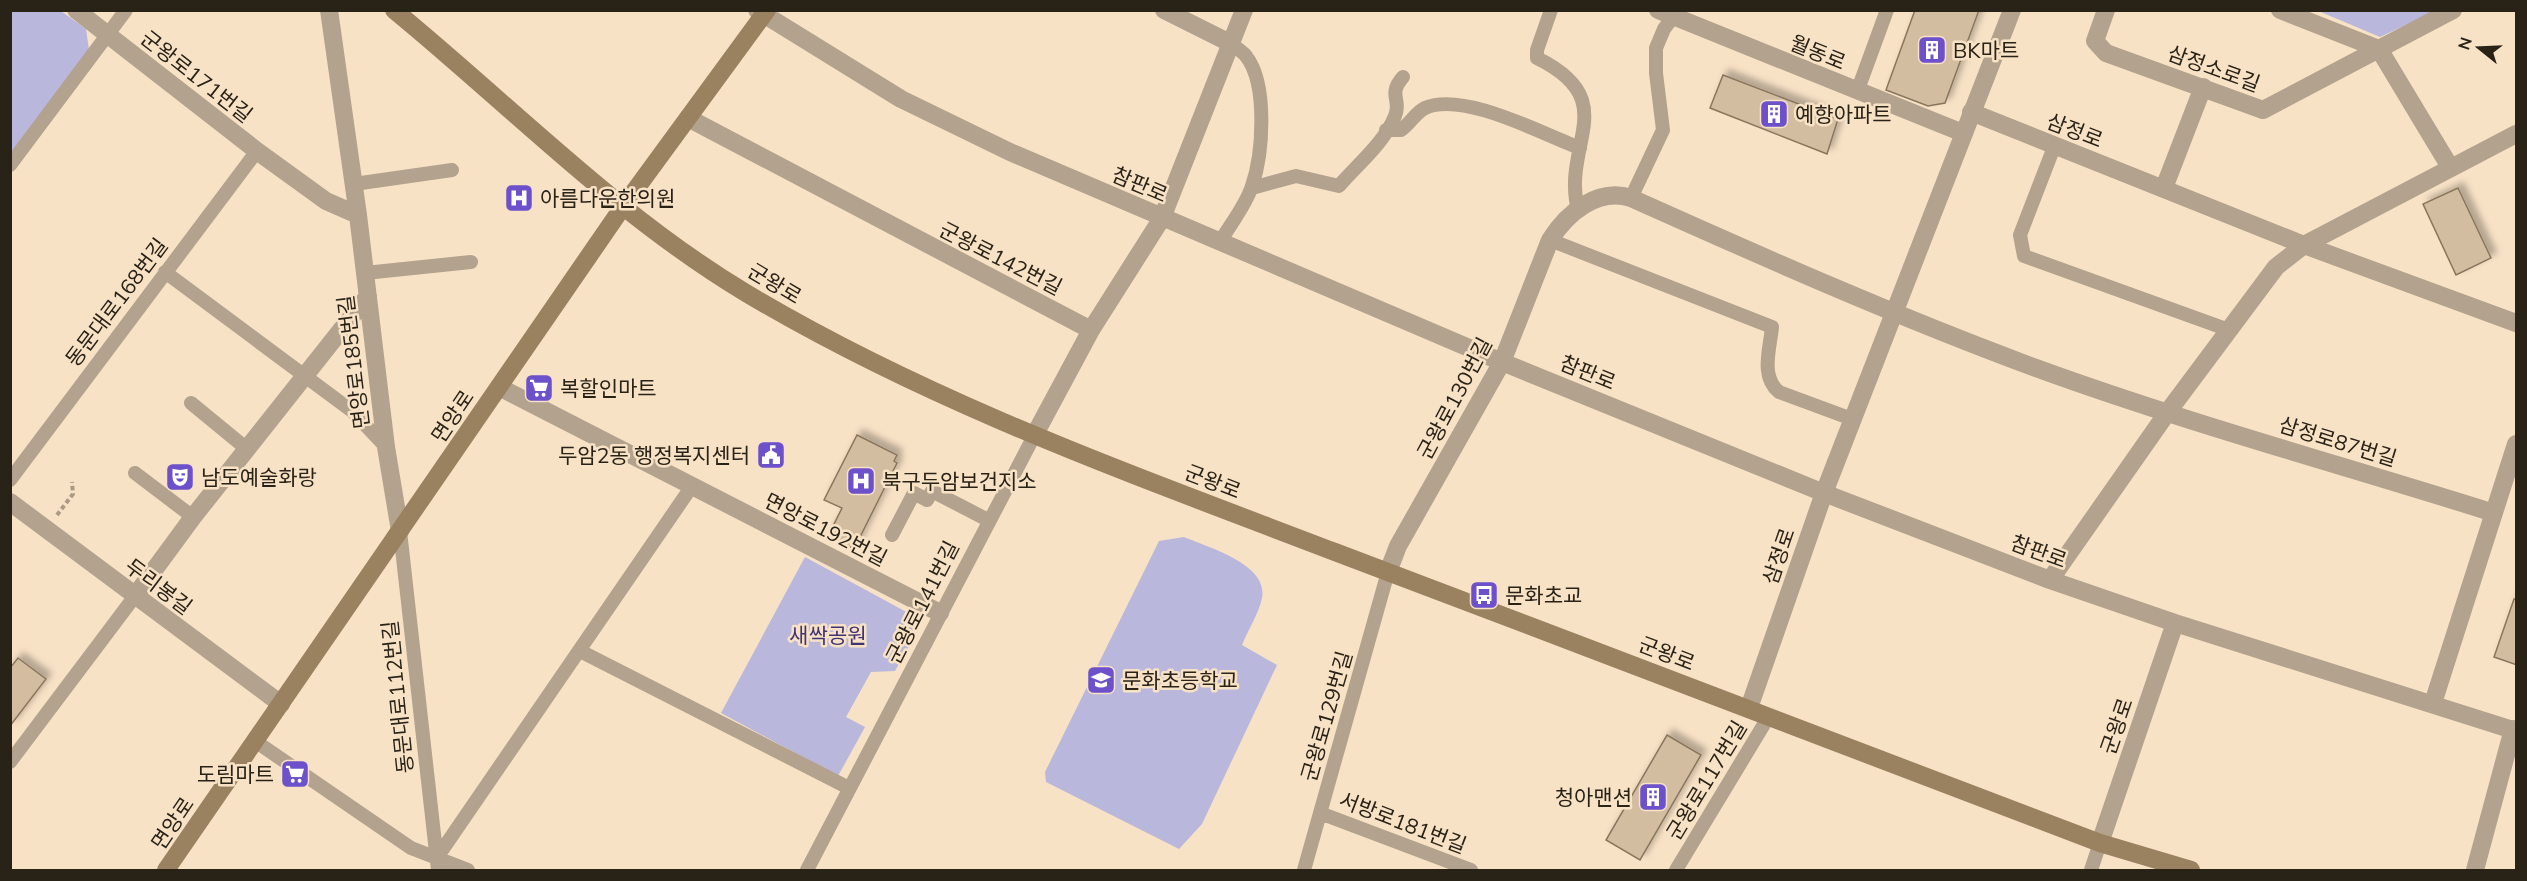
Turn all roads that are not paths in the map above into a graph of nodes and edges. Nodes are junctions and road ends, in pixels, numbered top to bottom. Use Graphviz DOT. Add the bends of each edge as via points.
graph roads {
  1 [pos="76,10"];
  2 [pos="126,10"];
  3 [pos="329,10"];
  4 [pos="394,10"];
  5 [pos="1164,10"];
  6 [pos="1244,10"];
  7 [pos="1551,10"];
  8 [pos="1887,10"];
  9 [pos="2012,10"];
  10 [pos="2106,10"];
  11 [pos="2280,10"];
  12 [pos="2453,10"];
  13 [pos="763,12"];
  14 [pos="1670,12"];
  15 [pos="108,36"];
  16 [pos="1232,44"];
  17 [pos="2379,49"];
  18 [pos="1403,77"];
  19 [pos="2203,87"];
  20 [pos="1857,92"];
  21 [pos="1971,112"];
  22 [pos="688,118"];
  23 [pos="1386,130"];
  24 [pos="1963,133"];
  25 [pos="2517,134"];
  26 [pos="2054,147"];
  27 [pos="1580,148"];
  28 [pos="257,151"];
  29 [pos="10,165"];
  30 [pos="2451,167"];
  31 [pos="452,170"];
  32 [pos="354,184"];
  33 [pos="1252,188"];
  34 [pos="2164,188"];
  35 [pos="1631,198"];
  36 [pos="622,208"];
  37 [pos="1578,210"];
  38 [pos="358,215"];
  39 [pos="1162,218"];
  40 [pos="1550,240"];
  41 [pos="1220,242"];
  42 [pos="2304,245"];
  43 [pos="471,262"];
  44 [pos="165,272"];
  45 [pos="365,273"];
  46 [pos="368,296"];
  47 [pos="1892,314"];
  48 [pos="2517,323"];
  49 [pos="1091,330"];
  50 [pos="2229,330"];
  51 [pos="1502,362"];
  52 [pos="305,375"];
  53 [pos="499,387"];
  54 [pos="191,403"];
  55 [pos="2168,413"];
  56 [pos="1852,419"];
  57 [pos="1034,436"];
  58 [pos="2517,444"];
  59 [pos="386,447"];
  60 [pos="247,449"];
  61 [pos="135,473"];
  62 [pos="10,480"];
  63 [pos="692,486"];
  64 [pos="1824,494"];
  65 [pos="10,502"];
  66 [pos="2494,513"];
  67 [pos="193,517"];
  68 [pos="988,520"];
  69 [pos="400,531"];
  70 [pos="892,535"];
  71 [pos="1388,572"];
  72 [pos="2050,580"];
  73 [pos="135,596"];
  74 [pos="940,613"];
  75 [pos="2175,623"];
  76 [pos="580,651"];
  77 [pos="2433,703"];
  78 [pos="281,704"];
  79 [pos="1749,708"];
  80 [pos="1769,716"];
  81 [pos="2515,730"];
  82 [pos="255,741"];
  83 [pos="10,762"];
  84 [pos="849,788"];
  85 [pos="1320,813"];
  86 [pos="2100,843"];
  87 [pos="437,865"];
  88 [pos="1466,869"];
  89 [pos="1682,869"];
  90 [pos="166,870"];
  91 [pos="468,870"];
  92 [pos="807,870"];
  93 [pos="1304,870"];
  94 [pos="2091,870"];
  95 [pos="2191,870"];
  96 [pos="2475,870"];
  1 -- 15 [label="street, 군왕로171번길"];
  2 -- 15 [label="lane, 군왕로171번길"];
  3 -- 32 [label="street, 면앙로185번길"];
  4 -- 36 [label="main road, 군왕로"];
  5 -- 16 [label="street"];
  6 -- 16 [label="street"];
  7 -- 27 [label="lane" via="1537,50 1538,58 1574,82 1585,106"];
  8 -- 20 [label="lane"];
  9 -- 21 [label="street, 삼정로"];
  10 -- 19 [label="street, 삼정소로길" via="2095,41 2106,53"];
  11 -- 17 [label="street"];
  12 -- 17 [label="street, 삼정소로길"];
  13 -- 22 [label="main road, 면앙로"];
  13 -- 39 [label="street, 참판로" via="948,124"];
  14 -- 20 [label="street, 월동로"];
  14 -- 35 [label="lane" via="1654,57 1663,130"];
  15 -- 28 [label="street, 군왕로171번길"];
  15 -- 29 [label="lane, 군왕로171번길"];
  16 -- 33 [label="lane" via="1247,56 1256,81 1260,150"];
  16 -- 39 [label="street"];
  17 -- 19 [label="street, 삼정소로길" via="2263,110"];
  17 -- 30 [label="street"];
  18 -- 23 [label="lane" via="1393,95 1395,117"];
  19 -- 34 [label="street"];
  20 -- 24 [label="street, 월동로"];
  21 -- 24 [label="street, 삼정로"];
  21 -- 26 [label="street, 삼정로"];
  22 -- 36 [label="main road, 면앙로"];
  22 -- 49 [label="street, 군왕로142번길"];
  23 -- 27 [label="lane" via="1401,130 1422,109 1450,103 1494,115"];
  23 -- 33 [label="lane" via="1339,186 1296,176"];
  24 -- 47 [label="street, 삼정로"];
  25 -- 30 [label="street"];
  26 -- 34 [label="street, 삼정로"];
  26 -- 50 [label="lane" via="2019,235 2024,256"];
  27 -- 37 [label="lane" via="1573,179"];
  28 -- 38 [label="street" via="326,201"];
  28 -- 44 [label="lane, 동문대로168번길"];
  30 -- 42 [label="street"];
  31 -- 32 [label="lane"];
  32 -- 38 [label="street, 면앙로185번길"];
  33 -- 41 [label="lane"];
  34 -- 42 [label="street"];
  35 -- 37 [label="street, 군왕로130번길" via="1607,195"];
  35 -- 47 [label="street"];
  36 -- 53 [label="main road, 면앙로"];
  36 -- 57 [label="main road, 군왕로" via="741,290 858,356"];
  37 -- 40 [label="street, 군왕로130번길" via="1559,225"];
  38 -- 45 [label="street, 면앙로185번길"];
  39 -- 41 [label="street, 참판로"];
  39 -- 49 [label="street"];
  40 -- 51 [label="street, 군왕로130번길"];
  40 -- 56 [label="lane" via="1772,327 1767,373 1770,384 1779,392"];
  41 -- 51 [label="street, 참판로"];
  42 -- 48 [label="street"];
  42 -- 50 [label="street" via="2276,267"];
  43 -- 45 [label="lane, 면앙로185번길"];
  44 -- 52 [label="lane, 면앙로185번길"];
  44 -- 62 [label="lane, 동문대로168번길"];
  45 -- 46 [label="street, 면앙로185번길"];
  46 -- 52 [label="street"];
  46 -- 59 [label="street, 면앙로185번길"];
  47 -- 55 [label="street, 삼정로87번길"];
  47 -- 56 [label="street, 삼정로"];
  49 -- 57 [label="street"];
  50 -- 55 [label="street"];
  51 -- 64 [label="street, 참판로"];
  51 -- 71 [label="street, 군왕로130번길" via="1398,546"];
  52 -- 59 [label="lane, 면앙로185번길" via="352,411"];
  52 -- 60 [label="street"];
  53 -- 63 [label="street, 면앙로192번길"];
  53 -- 69 [label="main road, 면앙로"];
  54 -- 60 [label="lane"];
  55 -- 66 [label="street, 삼정로87번길"];
  55 -- 72 [label="street"];
  56 -- 64 [label="street, 삼정로"];
  57 -- 68 [label="lane, 군왕로141번길"];
  57 -- 71 [label="main road, 군왕로"];
  58 -- 66 [label="street"];
  59 -- 69 [label="street, 면앙로185번길"];
  60 -- 67 [label="street"];
  61 -- 67 [label="lane"];
  63 -- 74 [label="street, 면앙로192번길"];
  63 -- 76 [label="lane"];
  64 -- 72 [label="street, 참판로"];
  64 -- 79 [label="street, 삼정로"];
  65 -- 73 [label="street, 두리봉길"];
  66 -- 77 [label="street"];
  67 -- 73 [label="street"];
  68 -- 70 [label="lane" via="932,491 927,500 914,493"];
  68 -- 74 [label="lane, 군왕로141번길"];
  69 -- 78 [label="main road, 면앙로"];
  69 -- 87 [label="lane, 동문대로112번길"];
  71 -- 79 [label="main road, 군왕로"];
  71 -- 85 [label="lane, 군왕로129번길"];
  72 -- 75 [label="street, 참판로"];
  73 -- 78 [label="street, 두리봉길"];
  73 -- 83 [label="lane"];
  74 -- 84 [label="lane, 군왕로141번길"];
  75 -- 77 [label="street, 참판로"];
  75 -- 86 [label="street, 군왕로"];
  76 -- 84 [label="lane"];
  76 -- 87 [label="lane"];
  77 -- 81 [label="street, 참판로"];
  78 -- 82 [label="main road, 면앙로"];
  79 -- 80 [label="main road, 군왕로"];
  80 -- 86 [label="main road, 군왕로"];
  80 -- 89 [label="lane, 군왕로117번길"];
  81 -- 96 [label="street"];
  82 -- 87 [label="lane"];
  82 -- 90 [label="main road, 면앙로"];
  84 -- 92 [label="lane, 군왕로141번길"];
  85 -- 88 [label="lane, 서방로181번길"];
  85 -- 93 [label="lane, 군왕로129번길"];
  86 -- 94 [label="lane"];
  86 -- 95 [label="main road, 군왕로"];
  87 -- 91 [label="lane"];
}
